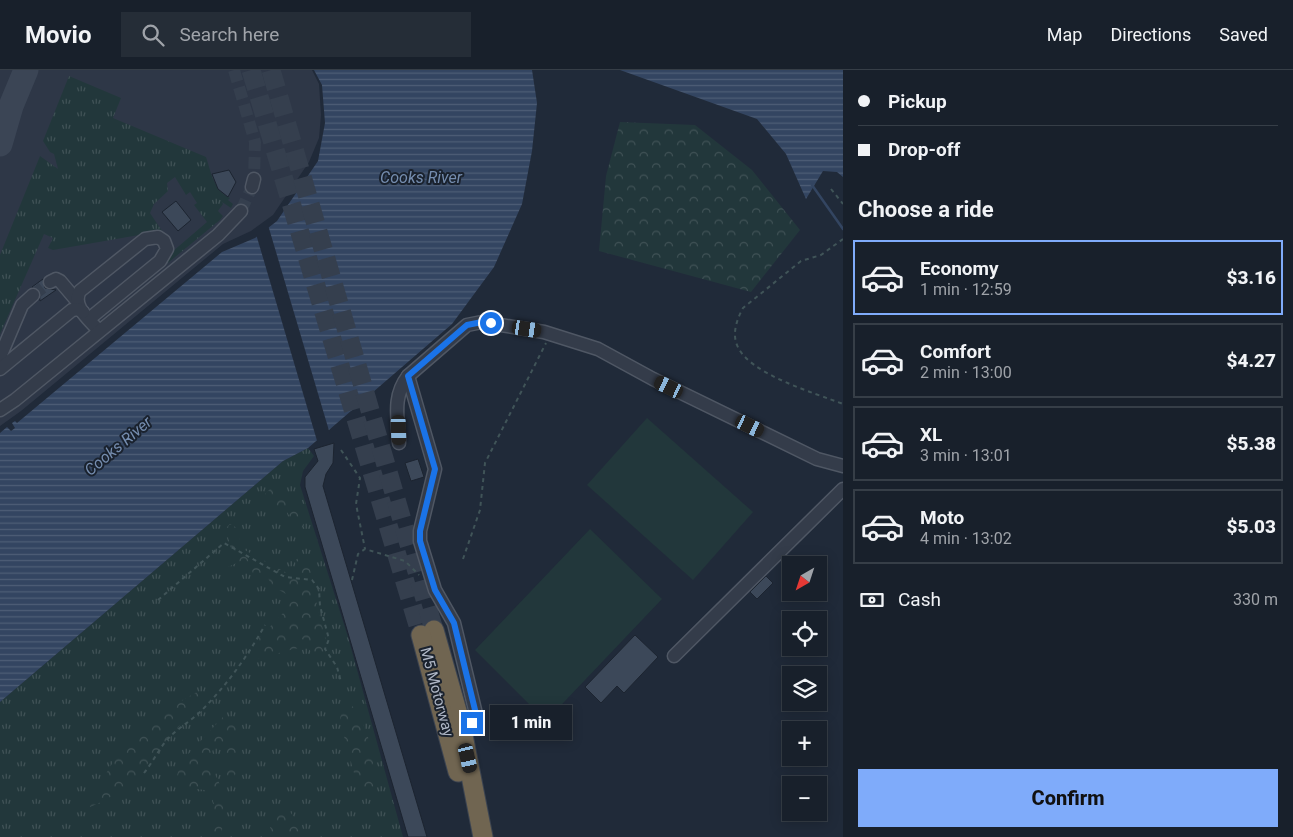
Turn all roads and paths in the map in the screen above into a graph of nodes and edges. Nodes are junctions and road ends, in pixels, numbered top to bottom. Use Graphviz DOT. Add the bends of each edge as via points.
graph roads {
  1 [pos="831,189"];
  2 [pos="843,204"];
  3 [pos="240,211"];
  4 [pos="843,239"];
  5 [pos="50,282"];
  6 [pos="33,294"];
  7 [pos="82,306"];
  8 [pos="99,331"];
  9 [pos="551,335"];
  10 [pos="0,357"];
  11 [pos="0,369"];
  12 [pos="408,376"];
  13 [pos="843,404"];
  14 [pos="0,410"];
  15 [pos="399,442"];
  16 [pos="801,444"];
  17 [pos="341,450"];
  18 [pos="817,459"];
  19 [pos="843,466"];
  20 [pos="843,489"];
  21 [pos="365,549"];
  22 [pos="462,559"];
  23 [pos="431,577"];
  24 [pos="352,580"];
  25 [pos="158,600"];
  26 [pos="265,625"];
  27 [pos="428,633"];
  28 [pos="674,656"];
  29 [pos="341,682"];
  30 [pos="454,719"];
  31 [pos="144,773"];
  32 [pos="470,837"];
  33 [pos="483,837"];
  1 -- 2 [label="path"];
  3 -- 8 [label="lane" via="218,235"];
  4 -- 13 [label="path" via="821,255 801,261 742,308 735,333 737,345 761,370"];
  5 -- 7 [label="lane" via="60,281"];
  6 -- 10 [label="lane" via="22,305"];
  7 -- 7 [label="lane" via="145,239 158,237 167,245 160,261"];
  7 -- 8 [label="lane"];
  7 -- 11 [label="lane" via="72,310"];
  8 -- 14 [label="lane"];
  9 -- 12 [label="lane" via="482,322 467,325"];
  9 -- 18 [label="lane" via="598,349"];
  9 -- 22 [label="path" via="485,463 480,510"];
  12 -- 15 [label="lane" via="397,397"];
  12 -- 23 [label="lane" via="435,469 420,531"];
  16 -- 18 [label="lane"];
  17 -- 21 [label="path" via="360,478 356,504"];
  18 -- 19 [label="lane"];
  20 -- 28 [label="lane"];
  21 -- 23 [label="path" via="405,561 421,577"];
  21 -- 24 [label="path" via="358,554"];
  23 -- 30 [label="lane" via="454,623 476,714 475,721"];
  25 -- 29 [label="path" via="224,542 285,577 312,580 319,589 328,639 325,649"];
  26 -- 31 [label="path" via="240,668 199,713 166,741"];
  27 -- 30 [label="highway, M5 Motorway"];
  30 -- 32 [label="highway, M5 Motorway"];
  30 -- 33 [label="highway, M5 Motorway"];
}
